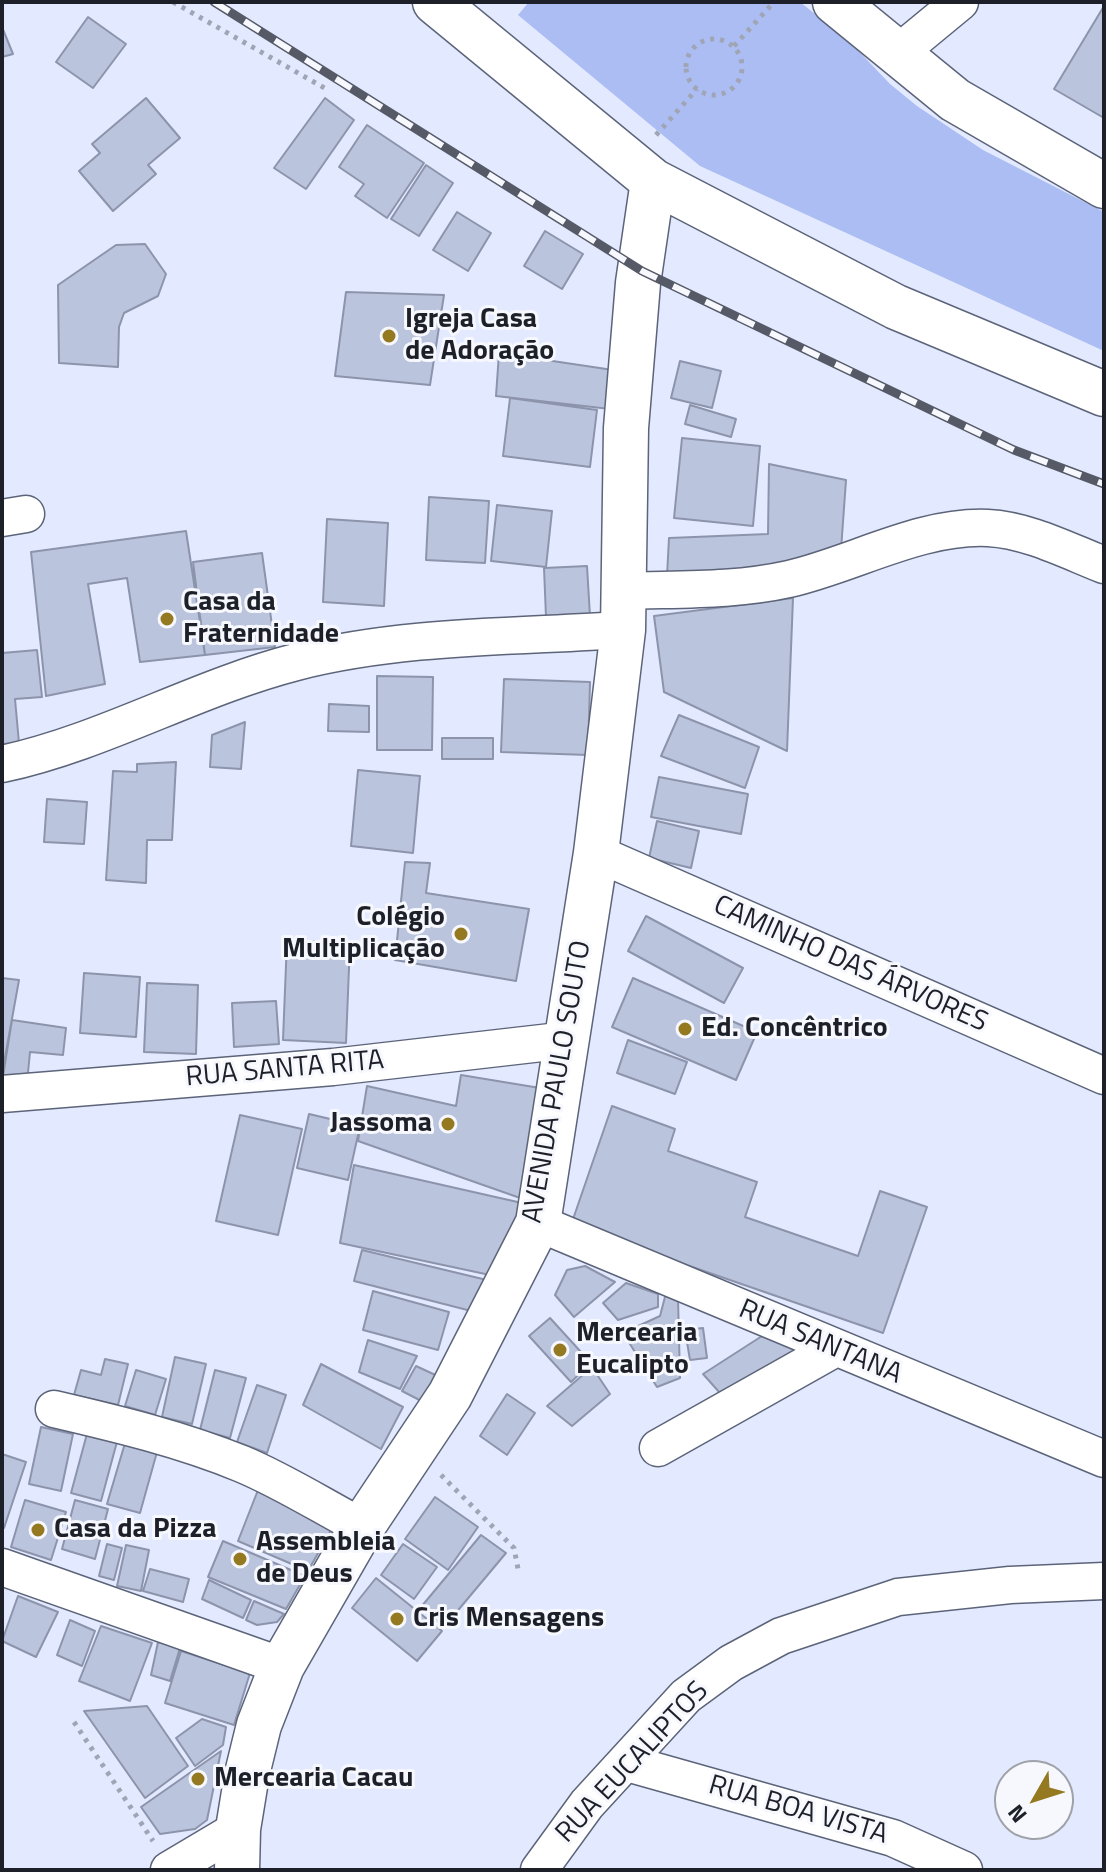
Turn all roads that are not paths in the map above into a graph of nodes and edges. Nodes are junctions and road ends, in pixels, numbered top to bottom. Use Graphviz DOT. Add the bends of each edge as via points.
graph roads {
  1 [pos="435,2"];
  2 [pos="835,2"];
  3 [pos="960,2"];
  4 [pos="897,54"];
  5 [pos="642,172"];
  6 [pos="1104,186"];
  7 [pos="1104,394"];
  8 [pos="1104,565"];
  9 [pos="624,611"];
  10 [pos="2,764"];
  11 [pos="596,853"];
  12 [pos="568,1040"];
  13 [pos="1104,1076"];
  14 [pos="2,1094"];
  15 [pos="538,1223"];
  16 [pos="834,1349"];
  17 [pos="54,1409"];
  18 [pos="658,1448"];
  19 [pos="1104,1459"];
  20 [pos="362,1527"];
  21 [pos="2,1567"];
  22 [pos="1104,1581"];
  23 [pos="282,1666"];
  24 [pos="627,1763"];
  25 [pos="237,1849"];
  26 [pos="170,1869"];
  27 [pos="539,1870"];
  28 [pos="964,1870"];
  1 -- 5 [label="main road"];
  2 -- 4 [label="main road"];
  3 -- 4 [label="street"];
  4 -- 6 [label="main road" via="955,100"];
  5 -- 7 [label="main road" via="896,307"];
  5 -- 9 [label="main road, AVENIDA PAULO SOUTO" via="642,271 626,428"];
  8 -- 9 [label="street" via="1022,535 990,528 956,530 786,580"];
  9 -- 10 [label="street" via="365,646 280,667 74,744"];
  9 -- 11 [label="main road, AVENIDA PAULO SOUTO"];
  11 -- 12 [label="main road, AVENIDA PAULO SOUTO"];
  11 -- 13 [label="street, CAMINHO DAS ÁRVORES"];
  12 -- 14 [label="street, RUA SANTA RITA" via="333,1067"];
  12 -- 15 [label="main road, AVENIDA PAULO SOUTO"];
  15 -- 16 [label="street, RUA SANTANA"];
  15 -- 20 [label="main road, AVENIDA PAULO SOUTO" via="483,1336"];
  16 -- 18 [label="street"];
  16 -- 19 [label="street, RUA SANTANA"];
  17 -- 20 [label="street" via="203,1449"];
  20 -- 23 [label="main road, AVENIDA PAULO SOUTO"];
  21 -- 23 [label="street"];
  22 -- 24 [label="street, RUA EUCALIPTOS" via="898,1597 781,1636 686,1696"];
  23 -- 25 [label="main road, AVENIDA PAULO SOUTO" via="259,1725"];
  24 -- 27 [label="street, RUA EUCALIPTOS" via="587,1804"];
  24 -- 28 [label="street, RUA BOA VISTA" via="893,1838"];
  25 -- 26 [label="street"];
}
